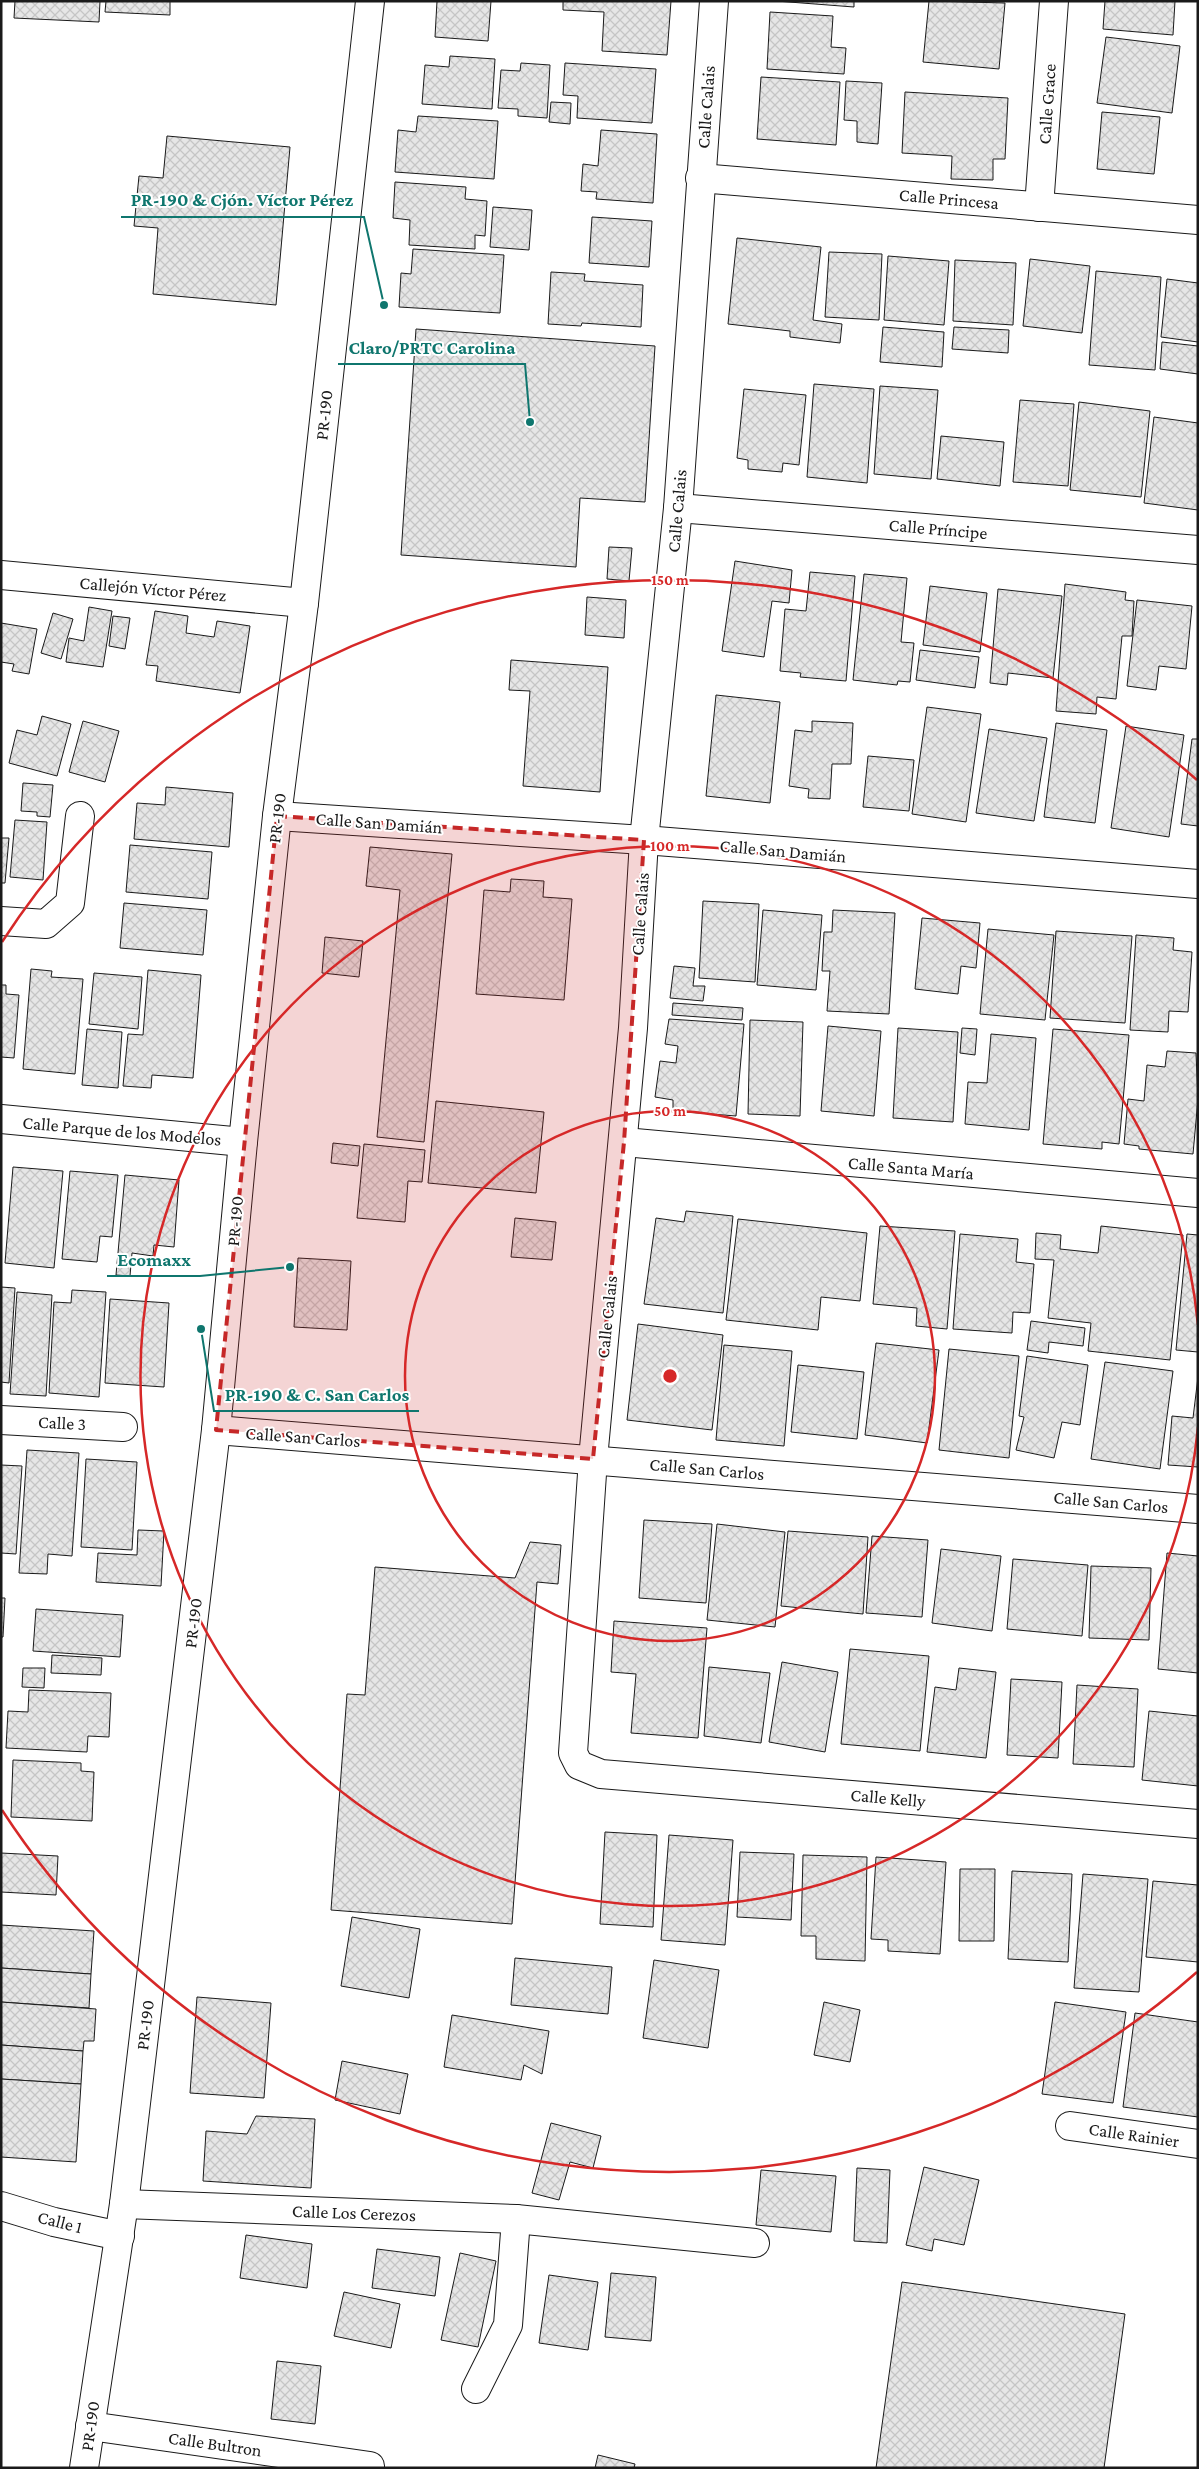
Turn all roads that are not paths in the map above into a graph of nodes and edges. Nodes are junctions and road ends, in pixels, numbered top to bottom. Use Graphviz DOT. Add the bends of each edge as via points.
graph roads {
  1 [pos="370,1"];
  2 [pos="714,1"];
  3 [pos="1054,1"];
  4 [pos="700,178"];
  5 [pos="1039,207"];
  6 [pos="1198,220"];
  7 [pos="678,508"];
  8 [pos="1198,550"];
  9 [pos="1,575"];
  10 [pos="304,603"];
  11 [pos="80,816"];
  12 [pos="277,816"];
  13 [pos="644,840"];
  14 [pos="1198,884"];
  15 [pos="1,921"];
  16 [pos="1,1119"];
  17 [pos="243,1142"];
  18 [pos="624,1142"];
  19 [pos="1198,1193"];
  20 [pos="1,1420"];
  21 [pos="123,1427"];
  22 [pos="216,1430"];
  23 [pos="593,1459"];
  24 [pos="1198,1509"];
  25 [pos="580,1765"];
  26 [pos="1198,1824"];
  27 [pos="1070,2126"];
  28 [pos="1198,2144"];
  29 [pos="124,2204"];
  30 [pos="1,2206"];
  31 [pos="516,2219"];
  32 [pos="120,2236"];
  33 [pos="755,2243"];
  34 [pos="476,2389"];
  35 [pos="90,2426"];
  36 [pos="370,2466"];
  37 [pos="84,2468"];
  1 -- 10 [label="street, PR-190 / PR-190"];
  2 -- 4 [label="street, Calle Calais"];
  3 -- 5 [label="street, Calle Grace"];
  4 -- 5 [label="street, Calle Princesa"];
  4 -- 7 [label="street, Calle Calais"];
  5 -- 6 [label="street, Calle Princesa"];
  7 -- 8 [label="street, Calle Príncipe"];
  7 -- 13 [label="street, Calle Calais"];
  9 -- 10 [label="street, Callejón Víctor Pérez"];
  10 -- 12 [label="street, PR-190 / PR-190"];
  11 -- 15 [label="street" via="70,903 46,924"];
  12 -- 13 [label="street, Calle San Damián"];
  12 -- 17 [label="street, PR-190 / PR-190"];
  13 -- 14 [label="street, Calle San Damián"];
  13 -- 18 [label="street, Calle Calais"];
  16 -- 17 [label="street, Calle Parque de los Modelos"];
  17 -- 22 [label="street, PR-190 / PR-190"];
  18 -- 19 [label="street, Calle Santa María"];
  18 -- 23 [label="street, Calle Calais"];
  20 -- 21 [label="street, Calle 3"];
  22 -- 23 [label="street, Calle San Carlos"];
  22 -- 29 [label="street, PR-190 / PR-190"];
  23 -- 24 [label="street, Calle San Carlos"];
  23 -- 25 [label="street, Calle Calais" via="573,1753"];
  25 -- 26 [label="street, Calle Kelly" via="601,1774"];
  27 -- 28 [label="street, Calle Rainier"];
  29 -- 31 [label="street, Calle Los Cerezos"];
  29 -- 32 [label="street, PR-190 / PR-190"];
  30 -- 32 [label="street, Calle 1" via="54,2222"];
  31 -- 33 [label="street, Calle Los Cerezos"];
  31 -- 34 [label="street" via="508,2325"];
  32 -- 35 [label="street, PR-190 / PR-190"];
  35 -- 36 [label="street, Calle Bultron"];
  35 -- 37 [label="street, PR-190 / PR-190"];
}
